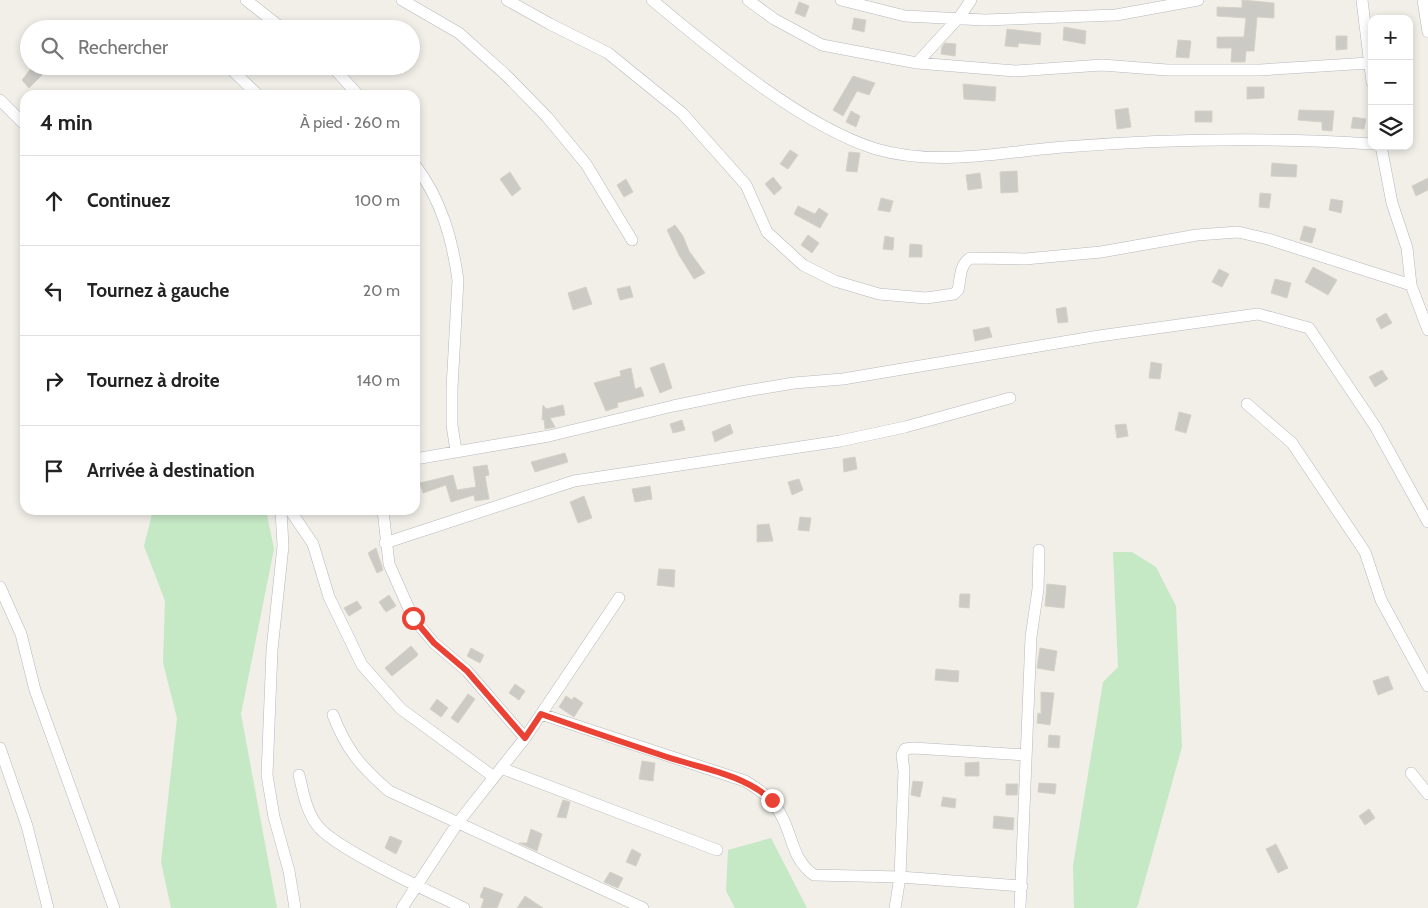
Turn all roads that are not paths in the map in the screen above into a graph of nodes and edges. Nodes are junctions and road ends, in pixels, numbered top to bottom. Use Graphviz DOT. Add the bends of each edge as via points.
graph roads {
  1 [pos="246,0"];
  2 [pos="402,0"];
  3 [pos="508,0"];
  4 [pos="652,0"];
  5 [pos="748,0"];
  6 [pos="841,0"];
  7 [pos="971,0"];
  8 [pos="1198,0"];
  9 [pos="1362,0"];
  10 [pos="1423,0"];
  11 [pos="272,20"];
  12 [pos="957,20"];
  13 [pos="1428,32"];
  14 [pos="1369,60"];
  15 [pos="1368,63"];
  16 [pos="917,64"];
  17 [pos="237,75"];
  18 [pos="340,75"];
  19 [pos="253,90"];
  20 [pos="354,90"];
  21 [pos="0,100"];
  22 [pos="20,120"];
  23 [pos="1368,144"];
  24 [pos="1382,150"];
  25 [pos="420,172"];
  26 [pos="632,240"];
  27 [pos="1410,286"];
  28 [pos="1428,330"];
  29 [pos="1010,398"];
  30 [pos="1248,404"];
  31 [pos="456,451"];
  32 [pos="420,458"];
  33 [pos="281,515"];
  34 [pos="293,515"];
  35 [pos="383,515"];
  36 [pos="1428,522"];
  37 [pos="385,543"];
  38 [pos="1039,550"];
  39 [pos="0,587"];
  40 [pos="619,598"];
  41 [pos="1428,686"];
  42 [pos="541,714"];
  43 [pos="333,715"];
  44 [pos="525,738"];
  45 [pos="0,748"];
  46 [pos="1026,755"];
  47 [pos="498,773"];
  48 [pos="1411,773"];
  49 [pos="298,774"];
  50 [pos="1428,794"];
  51 [pos="457,824"];
  52 [pos="717,850"];
  53 [pos="900,877"];
  54 [pos="417,885"];
  55 [pos="1022,886"];
  56 [pos="48,908"];
  57 [pos="114,908"];
  58 [pos="295,908"];
  59 [pos="402,908"];
  60 [pos="464,908"];
  61 [pos="644,908"];
  62 [pos="895,908"];
  63 [pos="1020,908"];
  1 -- 11 [label="street"];
  2 -- 26 [label="street" via="459,33 547,117 586,164"];
  3 -- 27 [label="street" via="608,53 682,113 746,184 767,232 803,265 835,280 879,294 926,298 954,294 958,290 964,262 970,258 1025,259 1101,252 1196,235 1238,232"];
  4 -- 23 [label="street" via="796,109 848,139 904,155 959,159 1063,147 1193,140 1301,139"];
  5 -- 16 [label="street" via="781,24 822,45"];
  6 -- 12 [label="street" via="905,16"];
  7 -- 12 [label="street"];
  8 -- 12 [label="street" via="1116,14"];
  9 -- 14 [label="street"];
  10 -- 13 [label="street"];
  12 -- 16 [label="street"];
  15 -- 16 [label="street" via="1260,70 1166,70 1102,65 1015,71"];
  17 -- 19 [label="street"];
  18 -- 20 [label="street"];
  21 -- 22 [label="street"];
  24 -- 27 [label="street" via="1392,203 1407,248"];
  25 -- 31 [label="street" via="442,212 456,272 452,388"];
  27 -- 28 [label="street"];
  29 -- 37 [label="street" via="840,441 574,481"];
  30 -- 41 [label="street" via="1292,444 1365,552 1381,600"];
  31 -- 32 [label="street"];
  31 -- 36 [label="street" via="549,436 746,391 843,379 1100,336 1258,314 1309,328 1375,426"];
  33 -- 58 [label="street" via="283,546 272,650 267,776"];
  34 -- 47 [label="street" via="313,544 329,597 362,665 401,709"];
  35 -- 37 [label="street"];
  37 -- 44 [label="street" via="396,584 413,618 434,643 467,671"];
  38 -- 46 [label="street"];
  39 -- 57 [label="street" via="20,634 35,690"];
  40 -- 42 [label="street"];
  42 -- 44 [label="street"];
  42 -- 53 [label="street" via="745,781 772,800 782,816 795,854 814,875"];
  43 -- 51 [label="street" via="342,738 366,771 389,790"];
  44 -- 47 [label="street"];
  45 -- 56 [label="street" via="27,826"];
  46 -- 53 [label="street" via="905,749 902,755"];
  46 -- 55 [label="street"];
  47 -- 51 [label="street"];
  47 -- 52 [label="street"];
  48 -- 50 [label="street"];
  49 -- 54 [label="street" via="306,803 318,827 362,857"];
  51 -- 54 [label="street"];
  51 -- 61 [label="street"];
  53 -- 55 [label="street"];
  53 -- 62 [label="street"];
  54 -- 59 [label="street"];
  54 -- 60 [label="street"];
  55 -- 63 [label="street"];
}
